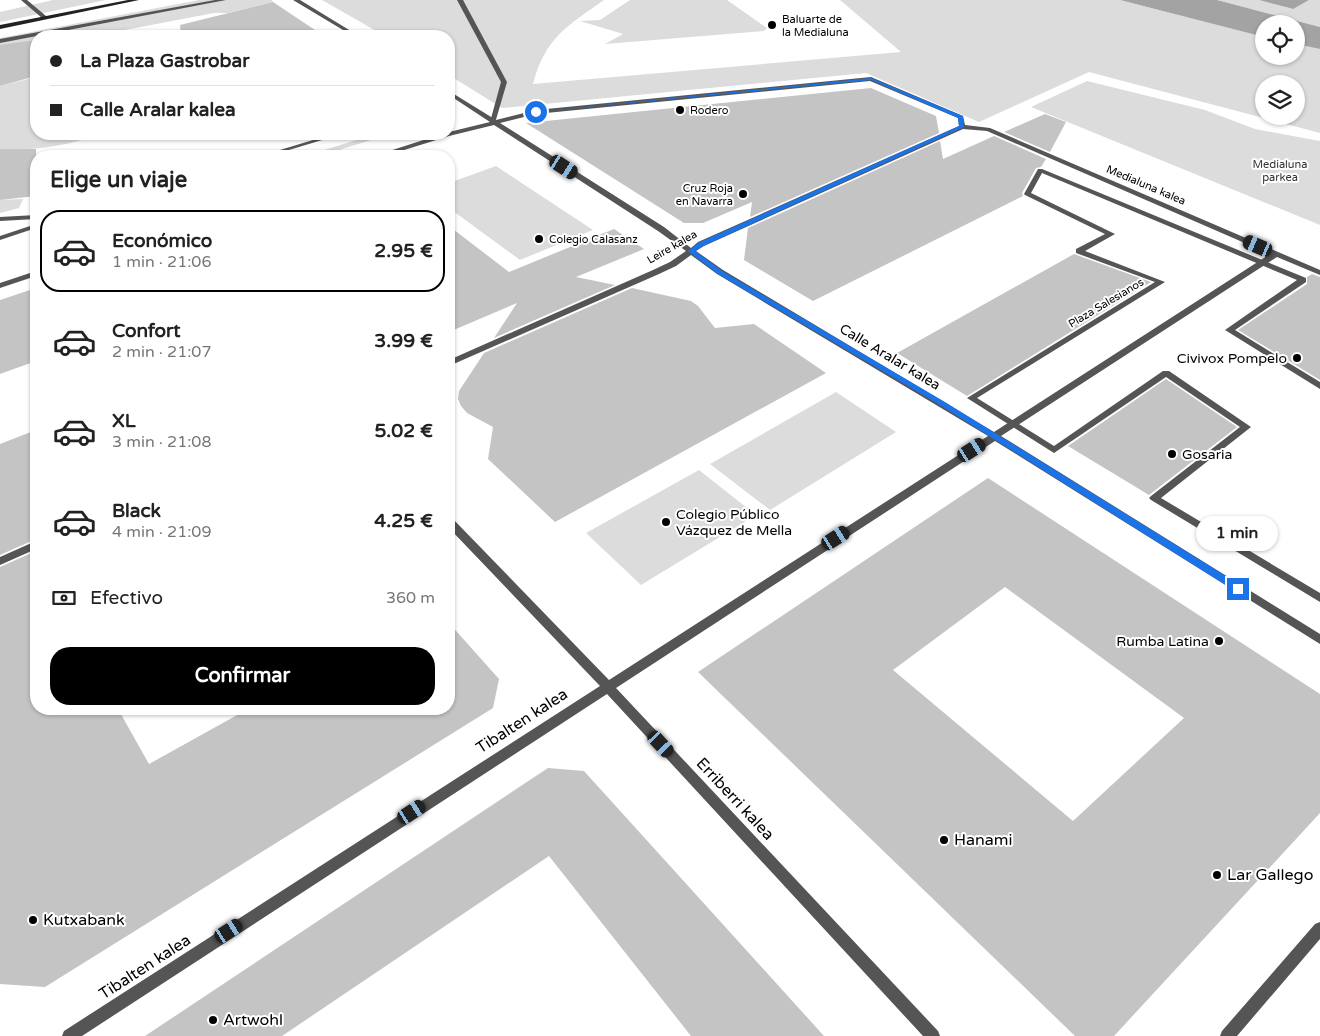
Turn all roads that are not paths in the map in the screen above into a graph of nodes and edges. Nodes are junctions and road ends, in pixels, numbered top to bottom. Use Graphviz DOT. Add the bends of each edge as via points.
graph roads {
  1 [pos="24,0"];
  2 [pos="136,0"];
  3 [pos="223,0"];
  4 [pos="296,0"];
  5 [pos="460,0"];
  6 [pos="44,17"];
  7 [pos="0,26"];
  8 [pos="60,30"];
  9 [pos="346,30"];
  10 [pos="30,35"];
  11 [pos="0,41"];
  12 [pos="455,97"];
  13 [pos="493,122"];
  14 [pos="962,127"];
  15 [pos="455,132"];
  16 [pos="318,140"];
  17 [pos="430,140"];
  18 [pos="284,150"];
  19 [pos="398,150"];
  20 [pos="30,217"];
  21 [pos="0,219"];
  22 [pos="30,228"];
  23 [pos="0,238"];
  24 [pos="691,251"];
  25 [pos="1276,254"];
  26 [pos="1263,262"];
  27 [pos="1320,273"];
  28 [pos="30,275"];
  29 [pos="0,286"];
  30 [pos="455,360"];
  31 [pos="1320,386"];
  32 [pos="1013,424"];
  33 [pos="994,436"];
  34 [pos="455,528"];
  35 [pos="30,548"];
  36 [pos="0,561"];
  37 [pos="1320,598"];
  38 [pos="1320,640"];
  39 [pos="607,686"];
  40 [pos="1320,929"];
  41 [pos="69,1036"];
  42 [pos="933,1036"];
  43 [pos="1227,1036"];
  1 -- 6 [label="street"];
  2 -- 6 [label="main road"];
  3 -- 8 [label="street"];
  4 -- 9 [label="street"];
  5 -- 13 [label="street" via="504,82"];
  6 -- 7 [label="main road"];
  10 -- 11 [label="street"];
  12 -- 13 [label="street, Calle Aralar kalea"];
  13 -- 14 [label="street" via="536,112 871,79 961,118"];
  13 -- 15 [label="street"];
  13 -- 24 [label="street, Calle Aralar kalea"];
  14 -- 24 [label="street, Leire kalea"];
  14 -- 25 [label="street, Medialuna kalea" via="988,129"];
  16 -- 18 [label="street"];
  17 -- 19 [label="street"];
  20 -- 21 [label="street"];
  22 -- 23 [label="street"];
  24 -- 30 [label="street, Leire kalea" via="656,272"];
  24 -- 33 [label="street, Calle Aralar kalea" via="720,272"];
  25 -- 26 [label="street"];
  25 -- 27 [label="street, Medialuna kalea"];
  26 -- 31 [label="street, Plaza Salesianos" via="1303,280 1229,330"];
  26 -- 32 [label="street"];
  26 -- 32 [label="street, Plaza Salesianos" via="1040,170 1026,194 1111,234 1079,251 1161,282 971,398"];
  28 -- 29 [label="street"];
  32 -- 33 [label="street"];
  32 -- 37 [label="street, Plaza Salesianos" via="1054,450 1166,373 1246,427 1154,498"];
  33 -- 38 [label="street, Calle Aralar kalea"];
  33 -- 39 [label="street, Tibalten kalea"];
  34 -- 39 [label="street, Erriberri kalea"];
  35 -- 36 [label="street"];
  39 -- 41 [label="street, Tibalten kalea"];
  39 -- 42 [label="street, Erriberri kalea"];
  40 -- 43 [label="street"];
}
